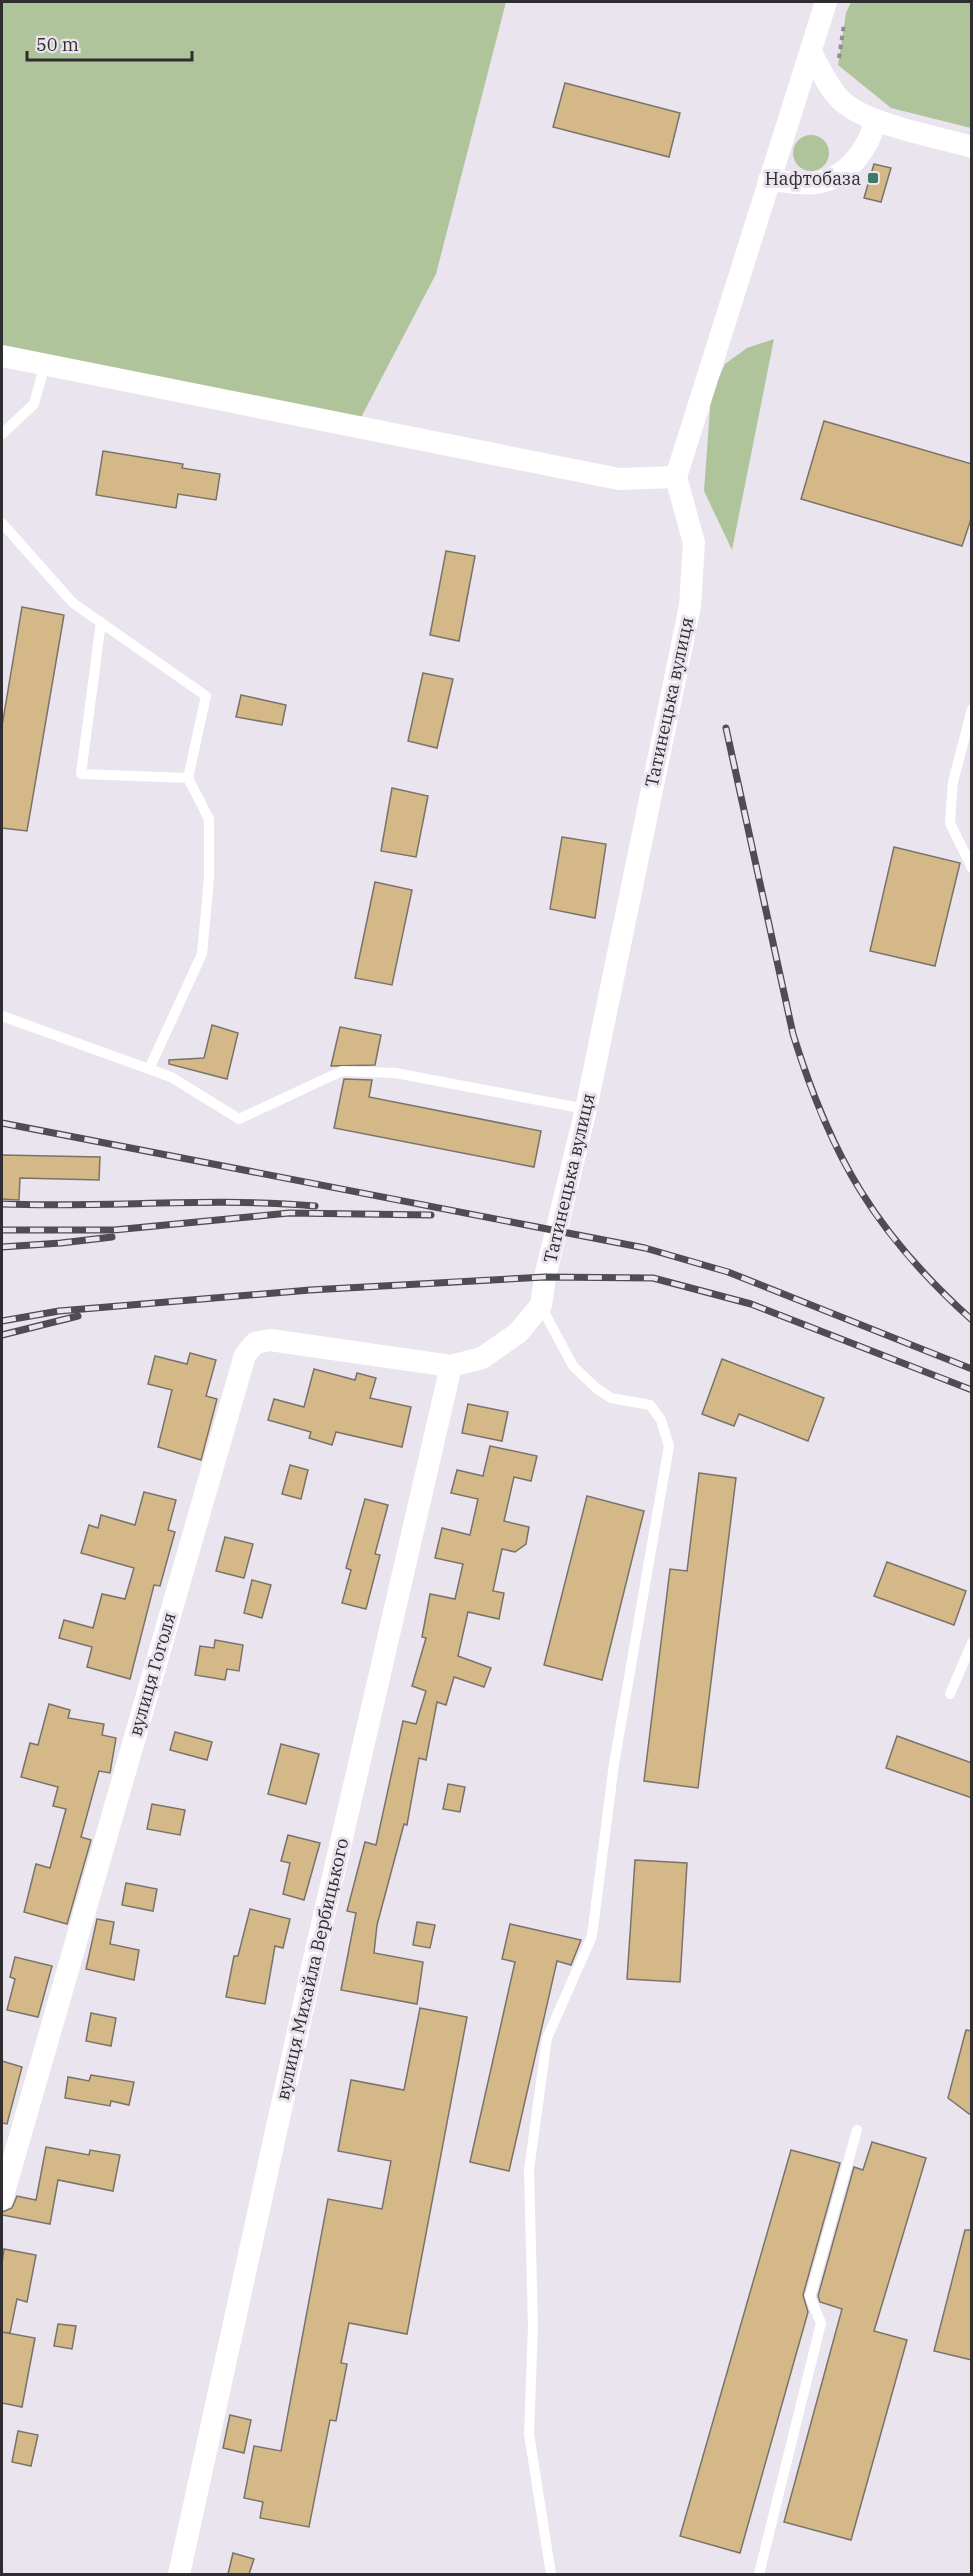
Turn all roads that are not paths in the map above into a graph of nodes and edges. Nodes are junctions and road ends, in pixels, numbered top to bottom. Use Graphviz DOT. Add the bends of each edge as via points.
graph roads {
  1 [pos="826,2"];
  2 [pos="811,52"];
  3 [pos="876,120"];
  4 [pos="972,147"];
  5 [pos="769,180"];
  6 [pos="2,356"];
  7 [pos="45,364"];
  8 [pos="2,434"];
  9 [pos="676,477"];
  10 [pos="2,523"];
  11 [pos="101,622"];
  12 [pos="972,709"];
  13 [pos="188,778"];
  14 [pos="972,868"];
  15 [pos="2,1016"];
  16 [pos="149,1069"];
  17 [pos="586,1109"];
  18 [pos="541,1305"];
  19 [pos="451,1366"];
  20 [pos="972,1643"];
  21 [pos="950,1694"];
  22 [pos="857,2130"];
  23 [pos="2,2199"];
  24 [pos="179,2574"];
  25 [pos="550,2574"];
  26 [pos="759,2574"];
  1 -- 2 [label="street"];
  2 -- 3 [label="street" via="839,99"];
  2 -- 5 [label="street"];
  3 -- 4 [label="street"];
  3 -- 5 [label="street" via="870,141 834,178 806,184"];
  5 -- 9 [label="street"];
  6 -- 7 [label="street"];
  7 -- 8 [label="lane" via="34,404"];
  7 -- 9 [label="street" via="619,479"];
  9 -- 17 [label="street, Татинецька вулиця" via="694,543 690,606"];
  10 -- 11 [label="lane" via="73,603"];
  11 -- 13 [label="lane" via="206,696"];
  11 -- 13 [label="lane" via="81,774"];
  12 -- 14 [label="lane" via="953,782 950,823"];
  13 -- 16 [label="lane" via="209,819 209,878 202,954"];
  15 -- 16 [label="lane"];
  16 -- 17 [label="lane" via="171,1077 239,1119 342,1071 395,1073"];
  17 -- 18 [label="street, Татинецька вулиця"];
  18 -- 19 [label="street" via="506,1342 482,1358"];
  18 -- 25 [label="lane" via="573,1366 611,1398 650,1405 661,1420 669,1446 614,1764 592,1936 547,2038 529,2170 533,2326 529,2434"];
  19 -- 23 [label="street, вулиця Гоголя" via="270,1340 255,1343 244,1355"];
  19 -- 24 [label="street, вулиця Михайла Вербицького" via="311,1972"];
  20 -- 21 [label="lane"];
  22 -- 26 [label="lane" via="810,2297 821,2323"];
}
